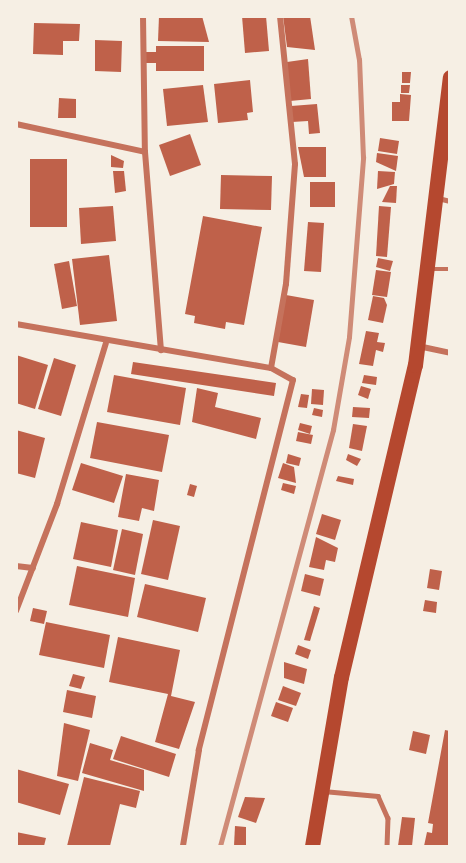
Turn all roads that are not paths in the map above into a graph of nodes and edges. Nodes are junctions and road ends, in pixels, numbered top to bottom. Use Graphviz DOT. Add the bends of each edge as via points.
graph roads {
  1 [pos="143,16"];
  2 [pos="280,16"];
  3 [pos="450,77"];
  4 [pos="16,124"];
  5 [pos="145,152"];
  6 [pos="443,199"];
  7 [pos="427,269"];
  8 [pos="450,269"];
  9 [pos="16,324"];
  10 [pos="106,343"];
  11 [pos="418,346"];
  12 [pos="162,350"];
  13 [pos="450,353"];
  14 [pos="270,368"];
  15 [pos="16,566"];
  16 [pos="33,568"];
  17 [pos="16,611"];
  18 [pos="318,791"];
  19 [pos="183,846"];
  20 [pos="312,846"];
  21 [pos="387,846"];
  1 -- 5 [label="street"];
  2 -- 14 [label="street" via="295,164 286,284"];
  3 -- 6 [label="highway"];
  4 -- 5 [label="street"];
  5 -- 12 [label="street"];
  6 -- 7 [label="highway"];
  7 -- 8 [label="lane"];
  7 -- 11 [label="highway"];
  9 -- 10 [label="street"];
  10 -- 12 [label="street"];
  10 -- 16 [label="street"];
  11 -- 13 [label="street"];
  11 -- 18 [label="highway" via="397,458"];
  12 -- 14 [label="street"];
  14 -- 19 [label="street" via="289,374 293,391 199,750"];
  15 -- 16 [label="street"];
  16 -- 17 [label="street"];
  18 -- 20 [label="highway"];
  18 -- 21 [label="lane" via="378,796 388,818"];
}
